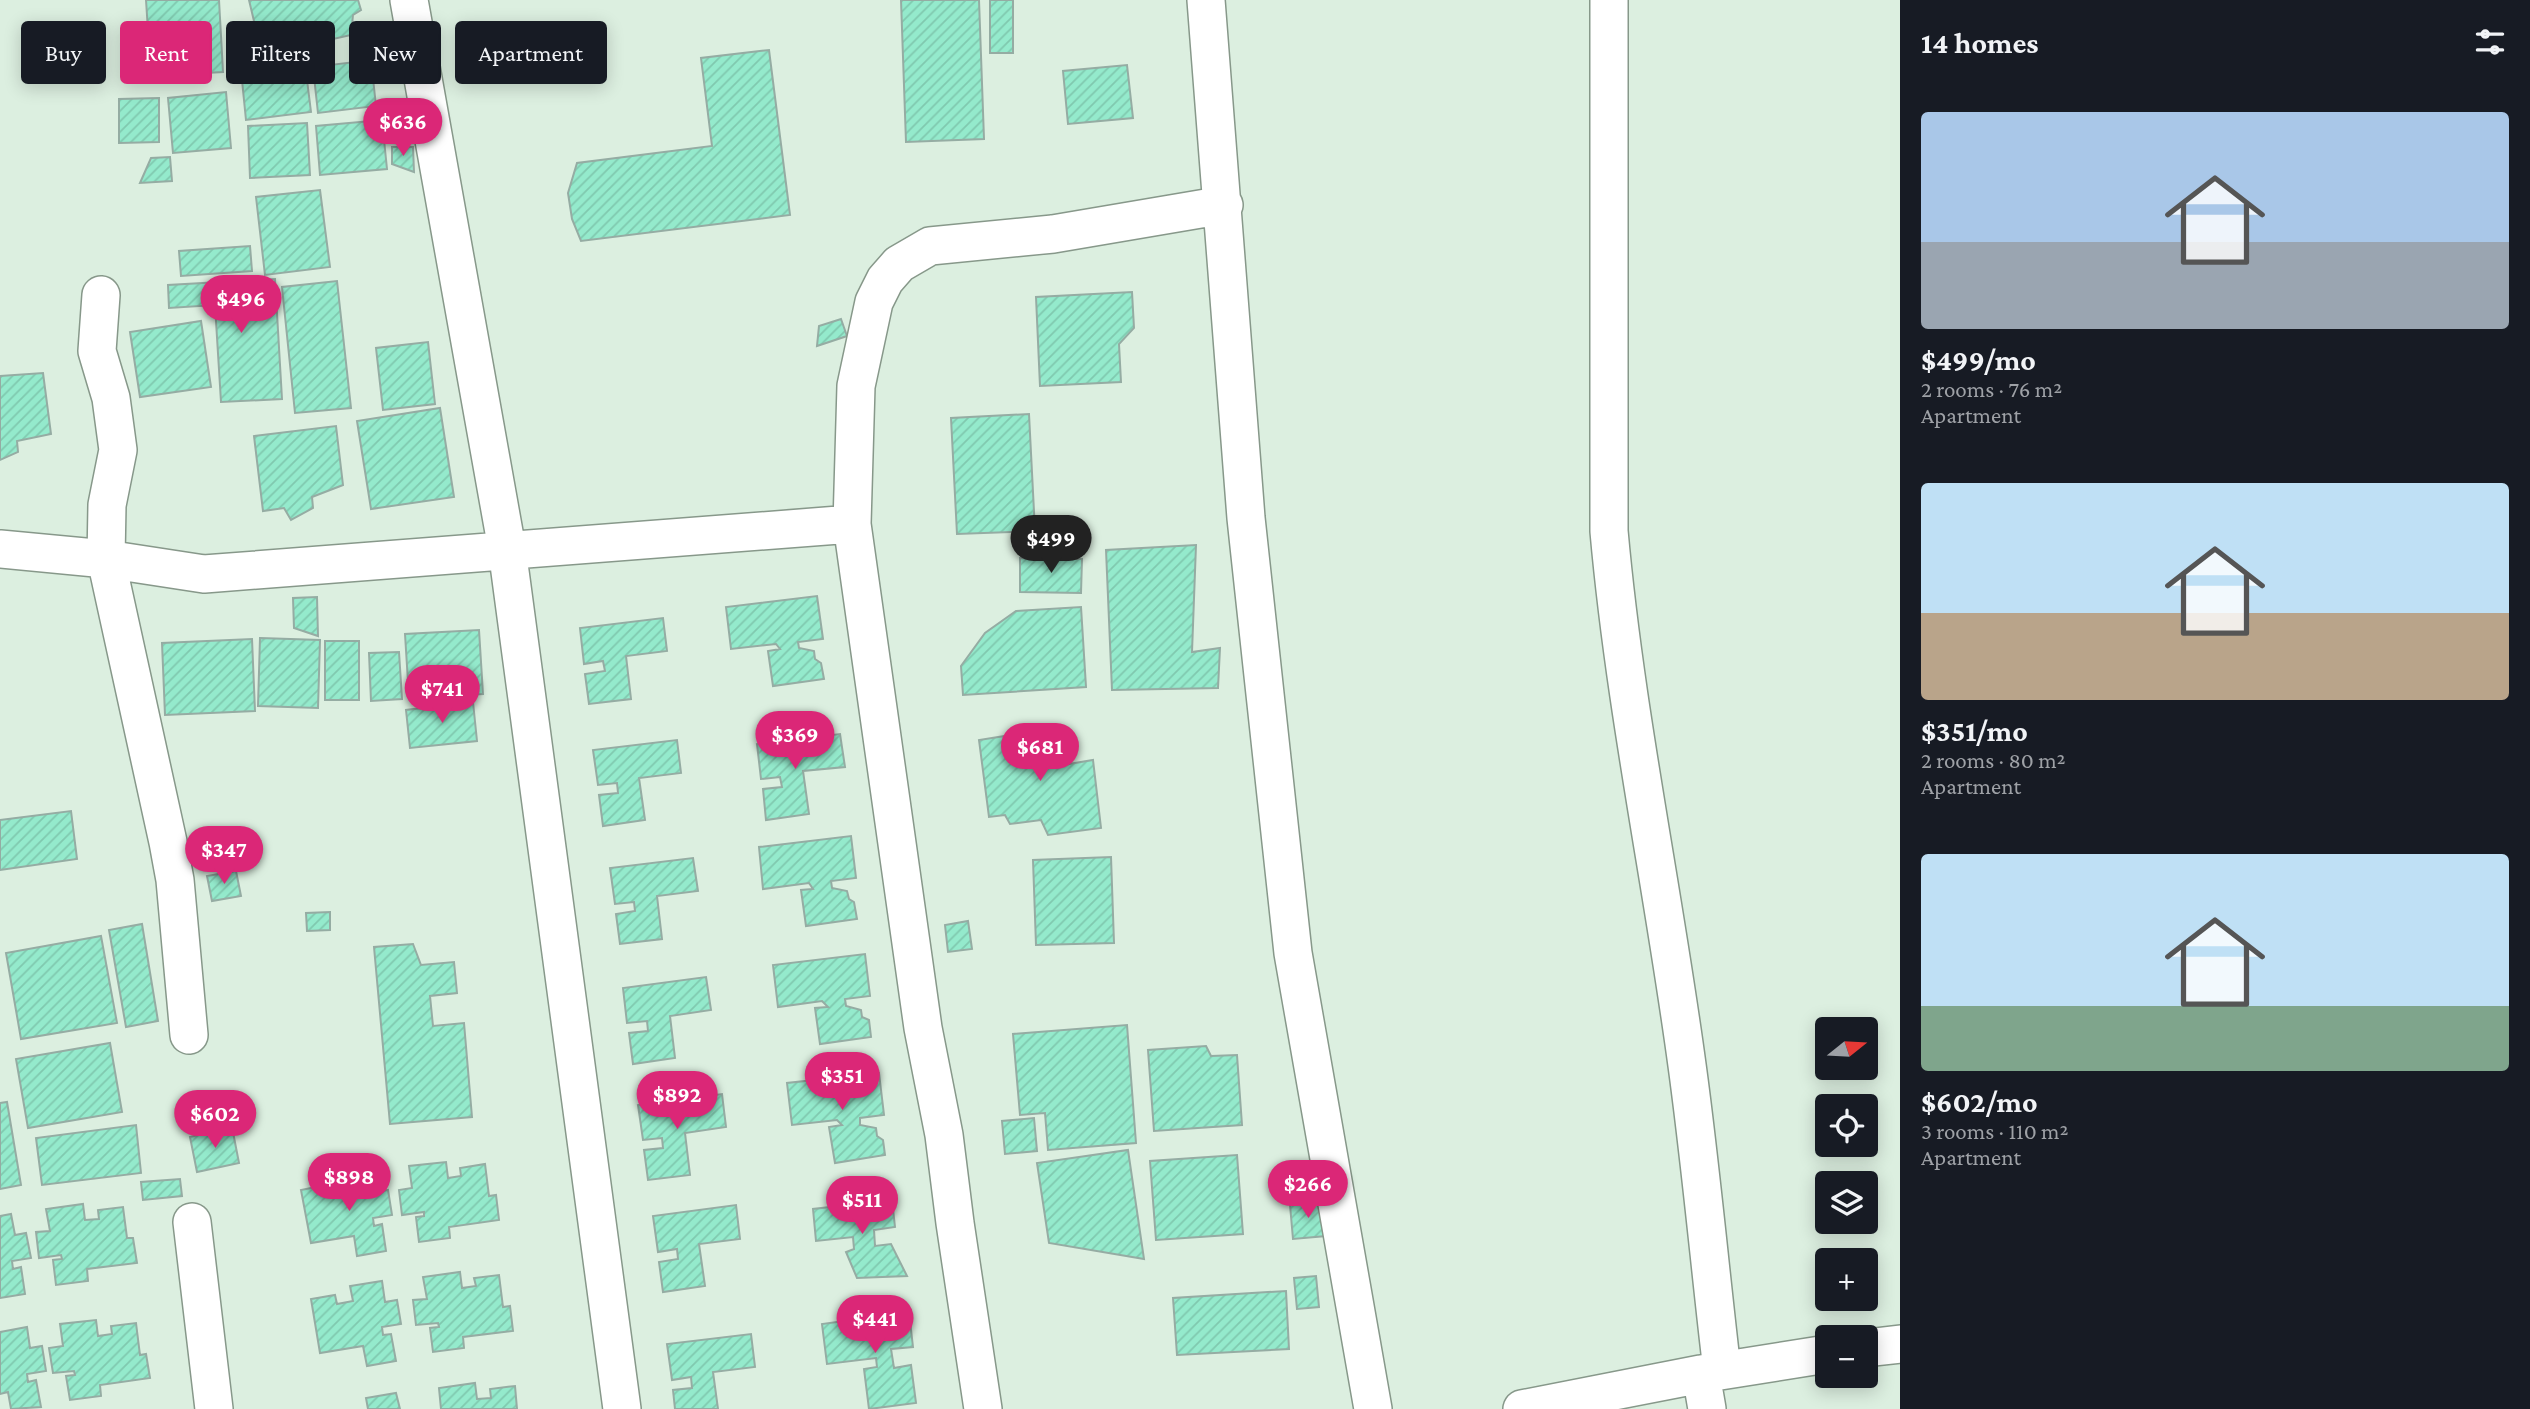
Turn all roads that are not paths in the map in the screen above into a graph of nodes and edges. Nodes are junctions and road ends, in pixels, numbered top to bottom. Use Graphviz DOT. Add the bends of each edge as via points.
graph roads {
  1 [pos="409,0"];
  2 [pos="1206,0"];
  3 [pos="1609,0"];
  4 [pos="1224,205"];
  5 [pos="101,295"];
  6 [pos="852,524"];
  7 [pos="0,549"];
  8 [pos="506,549"];
  9 [pos="106,559"];
  10 [pos="189,1035"];
  11 [pos="192,1222"];
  12 [pos="1900,1344"];
  13 [pos="1878,1347"];
  14 [pos="1815,1356"];
  15 [pos="1711,1372"];
  16 [pos="214,1409"];
  17 [pos="622,1409"];
  18 [pos="983,1409"];
  19 [pos="1373,1409"];
  20 [pos="1522,1409"];
  21 [pos="1707,1409"];
  1 -- 8 [label="street"];
  2 -- 4 [label="street"];
  3 -- 15 [label="street" via="1609,542 1687,1065"];
  4 -- 6 [label="street" via="1053,234 930,246 899,264 874,302 856,386"];
  4 -- 19 [label="street" via="1246,518 1293,953"];
  5 -- 9 [label="street" via="97,351 111,398 118,450 107,505"];
  6 -- 8 [label="street"];
  6 -- 18 [label="street" via="923,1028 944,1135"];
  7 -- 9 [label="street"];
  8 -- 9 [label="street" via="204,574"];
  8 -- 17 [label="street"];
  9 -- 10 [label="street" via="173,868"];
  11 -- 16 [label="street"];
  12 -- 13 [label="street"];
  14 -- 15 [label="street"];
  15 -- 20 [label="street"];
  15 -- 21 [label="street"];
}
